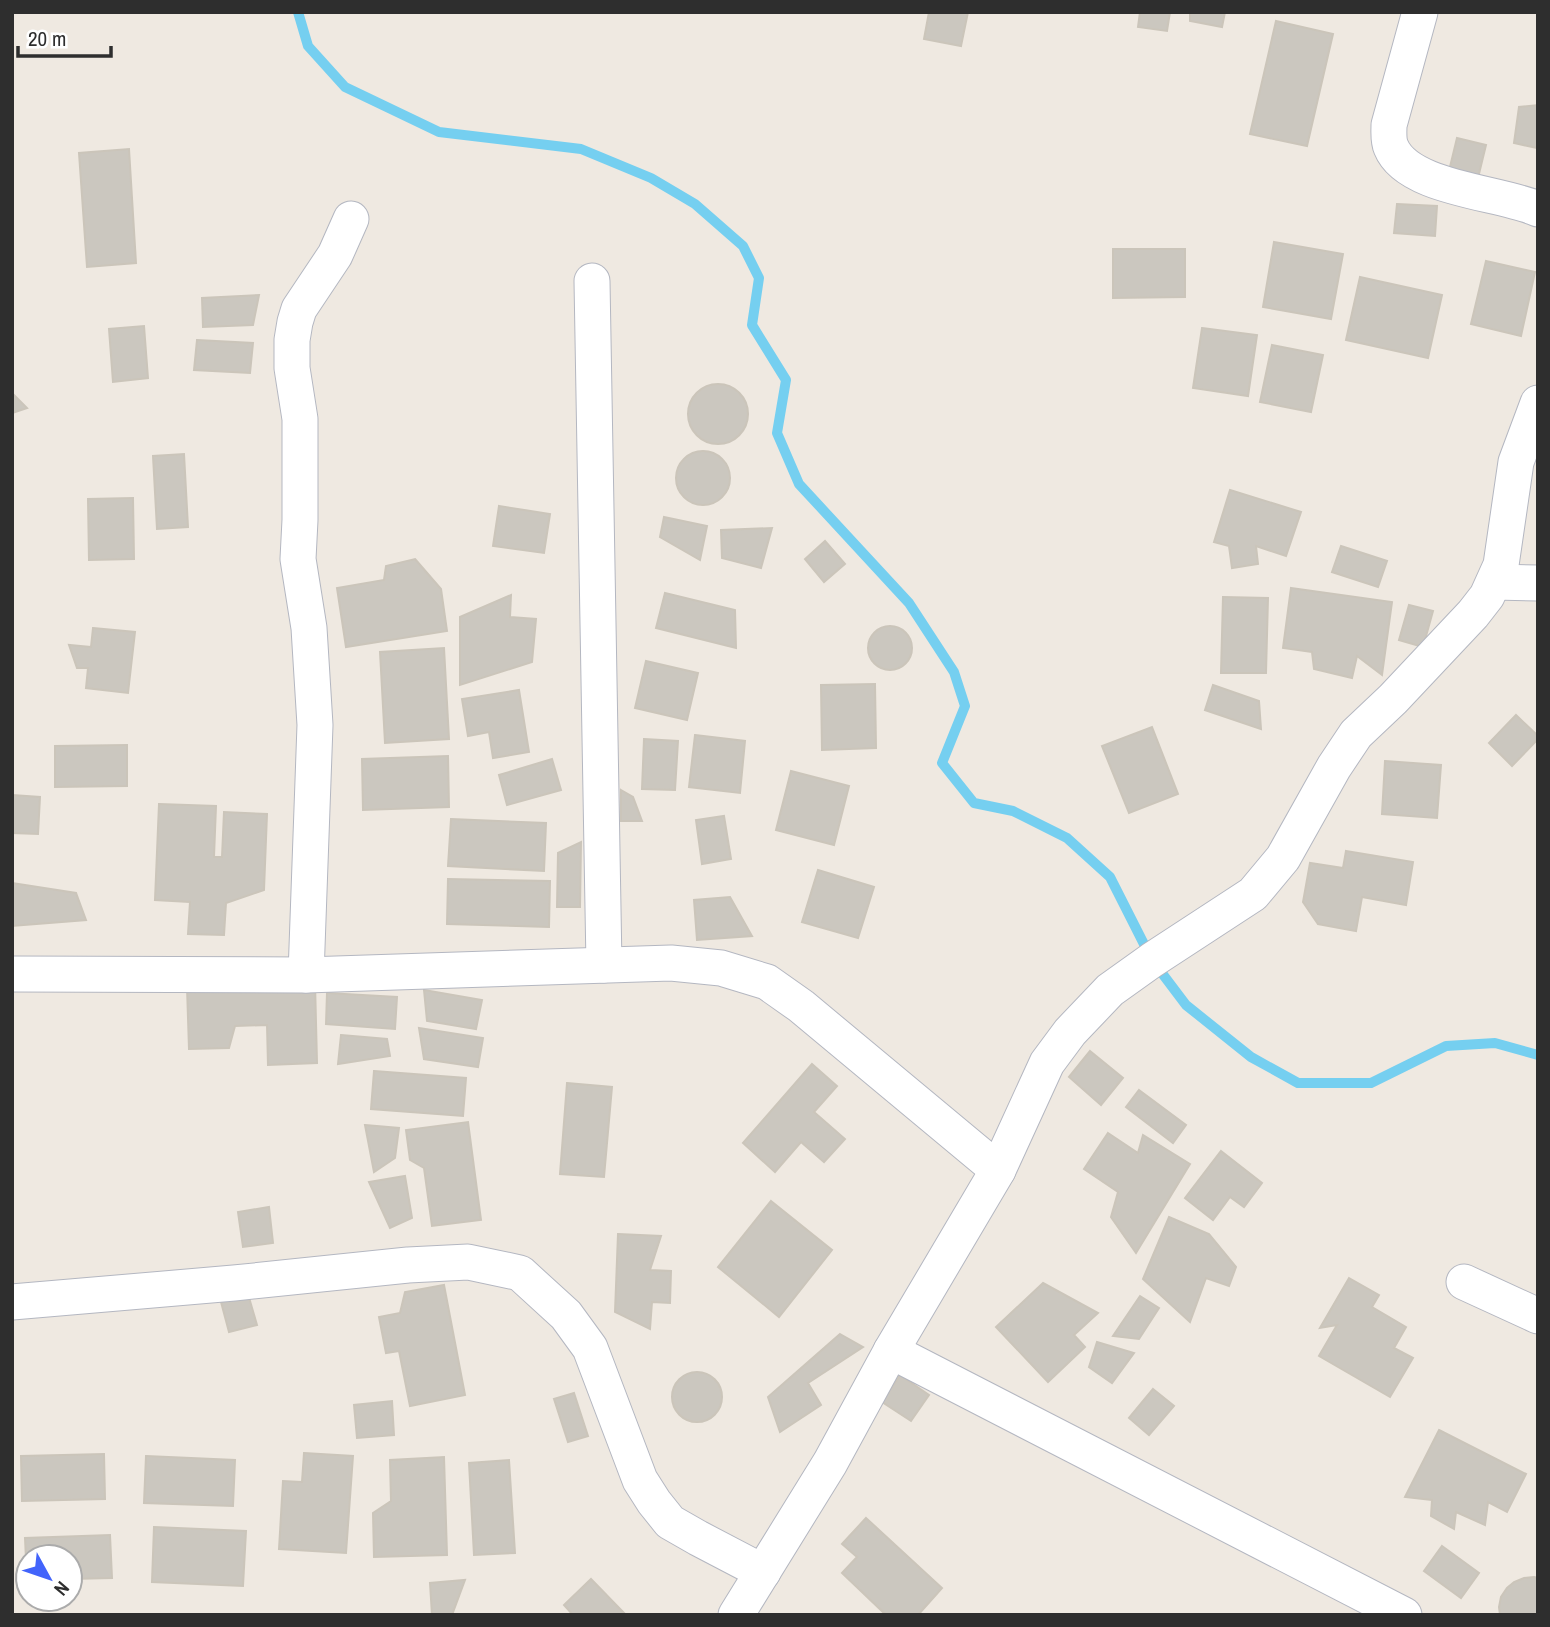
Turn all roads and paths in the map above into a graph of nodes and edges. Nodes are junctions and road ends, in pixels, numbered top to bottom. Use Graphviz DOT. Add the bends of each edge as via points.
graph roads {
  1 [pos="1420,12"];
  2 [pos="1538,209"];
  3 [pos="351,219"];
  4 [pos="592,281"];
  5 [pos="1538,403"];
  6 [pos="1494,582"];
  7 [pos="1538,583"];
  8 [pos="604,965"];
  9 [pos="12,974"];
  10 [pos="306,975"];
  11 [pos="998,1170"];
  12 [pos="1464,1282"];
  13 [pos="12,1302"];
  14 [pos="1538,1317"];
  15 [pos="891,1351"];
  16 [pos="764,1572"];
  17 [pos="736,1615"];
  18 [pos="1404,1615"];
  1 -- 2 [label="street" via="1389,125 1391,148 1406,166 1432,180"];
  3 -- 10 [label="street" via="335,255 299,309 292,340 300,419 298,559 309,628 315,725"];
  4 -- 8 [label="street"];
  5 -- 6 [label="street" via="1516,462 1501,565"];
  6 -- 7 [label="street"];
  6 -- 11 [label="street" via="1473,614 1356,734 1283,858 1253,894 1111,990 1070,1032 1047,1063"];
  8 -- 10 [label="street"];
  8 -- 11 [label="street" via="721,968 767,982"];
  9 -- 10 [label="street"];
  11 -- 15 [label="street"];
  12 -- 14 [label="street"];
  13 -- 16 [label="street" via="408,1265 468,1262 520,1273 566,1315 590,1348 640,1480 654,1503 670,1522"];
  15 -- 16 [label="street"];
  15 -- 18 [label="street"];
  16 -- 17 [label="street"];
}
